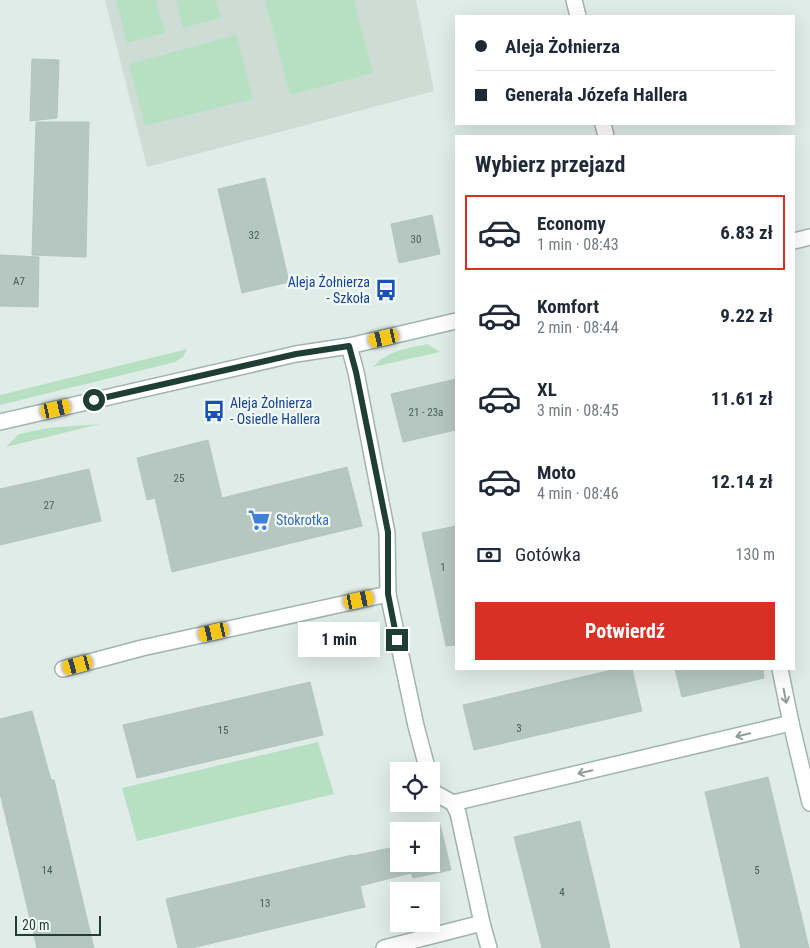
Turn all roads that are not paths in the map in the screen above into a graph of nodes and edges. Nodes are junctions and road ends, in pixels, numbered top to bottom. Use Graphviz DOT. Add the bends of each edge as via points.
graph roads {
  1 [pos="574,0"];
  2 [pos="578,15"];
  3 [pos="810,237"];
  4 [pos="795,241"];
  5 [pos="455,320"];
  6 [pos="349,346"];
  7 [pos="0,422"];
  8 [pos="388,594"];
  9 [pos="64,669"];
  10 [pos="780,670"];
  11 [pos="791,723"];
  12 [pos="426,762"];
  13 [pos="440,796"];
  14 [pos="453,803"];
  15 [pos="810,803"];
  16 [pos="482,923"];
  17 [pos="384,948"];
  18 [pos="489,948"];
  1 -- 2 [label="street"];
  3 -- 4 [label="street"];
  5 -- 6 [label="street"];
  6 -- 7 [label="street" via="296,354"];
  6 -- 8 [label="street" via="388,532"];
  8 -- 9 [label="street" via="142,648"];
  8 -- 12 [label="street"];
  10 -- 11 [label="street, one-way"];
  11 -- 14 [label="street, one-way"];
  11 -- 15 [label="street"];
  13 -- 14 [label="street"];
  14 -- 16 [label="street" via="458,813"];
  16 -- 17 [label="street"];
  16 -- 18 [label="street"];
}
